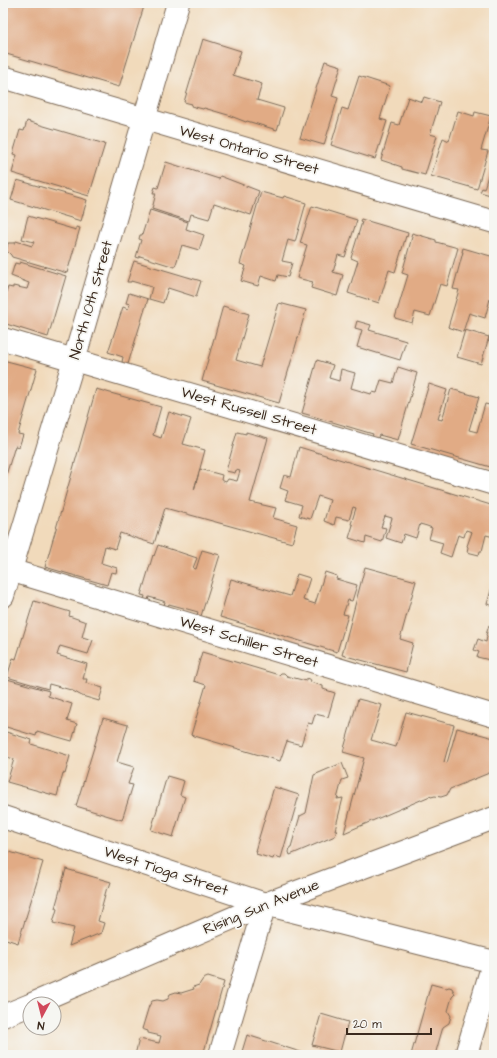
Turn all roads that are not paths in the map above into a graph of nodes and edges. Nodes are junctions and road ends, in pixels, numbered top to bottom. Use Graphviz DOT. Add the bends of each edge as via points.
graph roads {
  1 [pos="178,3"];
  2 [pos="3,77"];
  3 [pos="144,119"];
  4 [pos="494,222"];
  5 [pos="3,339"];
  6 [pos="74,360"];
  7 [pos="494,484"];
  8 [pos="7,569"];
  9 [pos="3,596"];
  10 [pos="494,716"];
  11 [pos="3,817"];
  12 [pos="494,818"];
  13 [pos="265,904"];
  14 [pos="494,961"];
  15 [pos="50,996"];
  16 [pos="22,1008"];
  17 [pos="3,1016"];
  18 [pos="220,1055"];
  19 [pos="466,1055"];
  1 -- 3 [label="street, North 10th Street"];
  2 -- 3 [label="street, West Ontario Street"];
  3 -- 4 [label="street, West Ontario Street"];
  3 -- 6 [label="street, North 10th Street"];
  5 -- 6 [label="street, West Russell Street"];
  6 -- 7 [label="street, West Russell Street"];
  6 -- 8 [label="street, North 10th Street"];
  8 -- 9 [label="street, North 10th Street"];
  8 -- 10 [label="street, West Schiller Street"];
  11 -- 13 [label="street, West Tioga Street"];
  12 -- 13 [label="street, Rising Sun Avenue"];
  13 -- 14 [label="street, West Tioga Street"];
  13 -- 15 [label="street, Rising Sun Avenue"];
  13 -- 18 [label="street"];
  14 -- 19 [label="street"];
  16 -- 17 [label="street, Rising Sun Avenue"];
}
